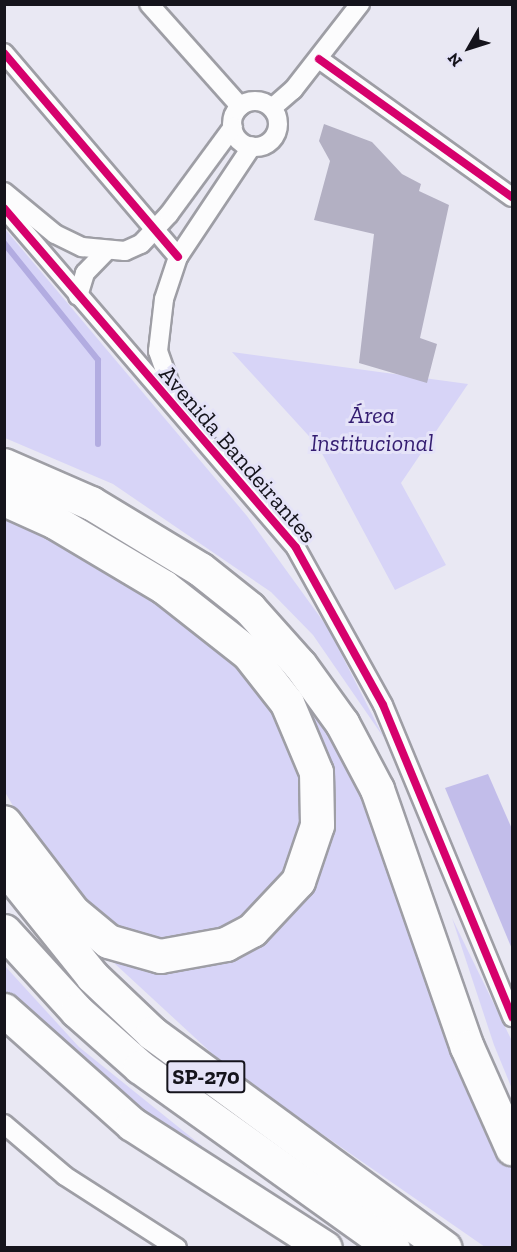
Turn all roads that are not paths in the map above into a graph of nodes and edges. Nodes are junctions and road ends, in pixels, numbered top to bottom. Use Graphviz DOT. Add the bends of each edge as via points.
graph roads {
  1 [pos="149,4"];
  2 [pos="360,4"];
  3 [pos="4,53"];
  4 [pos="319,59"];
  5 [pos="240,106"];
  6 [pos="272,108"];
  7 [pos="233,127"];
  8 [pos="252,146"];
  9 [pos="4,192"];
  10 [pos="513,197"];
  11 [pos="4,208"];
  12 [pos="156,229"];
  13 [pos="106,251"];
  14 [pos="178,257"];
  15 [pos="78,296"];
  16 [pos="186,419"];
  17 [pos="4,465"];
  18 [pos="4,499"];
  19 [pos="4,822"];
  20 [pos="4,866"];
  21 [pos="4,930"];
  22 [pos="4,1010"];
  23 [pos="513,1017"];
  24 [pos="4,1124"];
  25 [pos="513,1148"];
  26 [pos="177,1248"];
  27 [pos="325,1248"];
  28 [pos="393,1248"];
  29 [pos="445,1248"];
  1 -- 5 [label="street"];
  2 -- 4 [label="street"];
  3 -- 12 [label="street"];
  4 -- 6 [label="street"];
  4 -- 10 [label="street"];
  5 -- 6 [label="street" via="253,101"];
  5 -- 7 [label="street"];
  6 -- 8 [label="street" via="278,120 275,134 266,144"];
  7 -- 8 [label="street" via="239,140"];
  7 -- 12 [label="street"];
  8 -- 14 [label="street"];
  9 -- 13 [label="street" via="55,234 82,247"];
  11 -- 15 [label="street, Avenida Bandeirantes"];
  12 -- 13 [label="street" via="141,244 125,251"];
  12 -- 14 [label="street"];
  13 -- 15 [label="street" via="85,273"];
  14 -- 16 [label="street" via="164,299 158,351 165,382"];
  15 -- 16 [label="street, Avenida Bandeirantes"];
  16 -- 23 [label="street, Avenida Bandeirantes" via="296,548 343,626 383,705"];
  17 -- 25 [label="highway" via="91,503 200,569 249,608 300,665 342,723 377,789 467,1047"];
  18 -- 19 [label="highway" via="55,522 164,587 248,653 287,703 316,772 317,825 298,881 252,930 226,944 160,956 108,941 73,912"];
  20 -- 29 [label="highway, SP-270" via="85,968 152,1033"];
  21 -- 28 [label="highway, SP-270" via="77,1011 140,1068"];
  22 -- 27 [label="highway" via="132,1124"];
  24 -- 26 [label="street" via="65,1176"];
}
